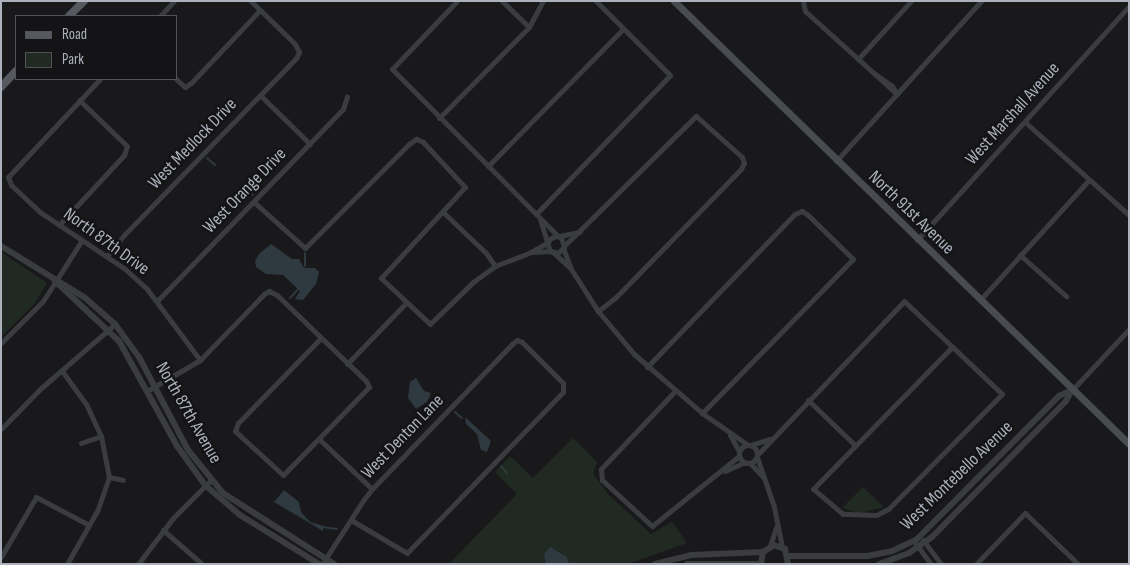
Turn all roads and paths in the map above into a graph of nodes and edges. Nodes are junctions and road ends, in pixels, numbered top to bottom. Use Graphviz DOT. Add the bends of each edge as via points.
graph roads {
  1 [pos="84,1"];
  2 [pos="174,1"];
  3 [pos="251,1"];
  4 [pos="457,1"];
  5 [pos="502,1"];
  6 [pos="543,1"];
  7 [pos="596,1"];
  8 [pos="674,1"];
  9 [pos="910,1"];
  10 [pos="981,1"];
  11 [pos="802,4"];
  12 [pos="1129,6"];
  13 [pos="260,10"];
  14 [pos="70,15"];
  15 [pos="161,15"];
  16 [pos="528,27"];
  17 [pos="623,29"];
  18 [pos="858,59"];
  19 [pos="15,72"];
  20 [pos="99,80"];
  21 [pos="177,80"];
  22 [pos="1,87"];
  23 [pos="260,94"];
  24 [pos="897,94"];
  25 [pos="347,97"];
  26 [pos="79,100"];
  27 [pos="439,118"];
  28 [pos="1025,122"];
  29 [pos="310,144"];
  30 [pos="836,161"];
  31 [pos="488,166"];
  32 [pos="1089,180"];
  33 [pos="254,202"];
  34 [pos="443,212"];
  35 [pos="1129,215"];
  36 [pos="538,216"];
  37 [pos="59,225"];
  38 [pos="580,232"];
  39 [pos="559,236"];
  40 [pos="82,240"];
  41 [pos="918,240"];
  42 [pos="548,241"];
  43 [pos="1,246"];
  44 [pos="564,247"];
  45 [pos="531,252"];
  46 [pos="552,252"];
  47 [pos="1020,255"];
  48 [pos="107,256"];
  49 [pos="494,266"];
  50 [pos="571,269"];
  51 [pos="55,282"];
  52 [pos="1066,296"];
  53 [pos="980,300"];
  54 [pos="157,301"];
  55 [pos="406,303"];
  56 [pos="598,312"];
  57 [pos="116,324"];
  58 [pos="1129,329"];
  59 [pos="109,330"];
  60 [pos="321,338"];
  61 [pos="1,343"];
  62 [pos="952,347"];
  63 [pos="200,360"];
  64 [pos="347,364"];
  65 [pos="647,367"];
  66 [pos="62,371"];
  67 [pos="154,387"];
  68 [pos="1072,390"];
  69 [pos="148,391"];
  70 [pos="675,391"];
  71 [pos="808,400"];
  72 [pos="702,413"];
  73 [pos="1,429"];
  74 [pos="730,434"];
  75 [pos="101,436"];
  76 [pos="770,438"];
  77 [pos="320,440"];
  78 [pos="80,443"];
  79 [pos="1129,444"];
  80 [pos="749,445"];
  81 [pos="856,446"];
  82 [pos="739,454"];
  83 [pos="757,456"];
  84 [pos="747,463"];
  85 [pos="724,471"];
  86 [pos="762,476"];
  87 [pos="108,477"];
  88 [pos="123,480"];
  89 [pos="208,482"];
  90 [pos="372,488"];
  91 [pos="351,520"];
  92 [pos="89,525"];
  93 [pos="776,526"];
  94 [pos="163,530"];
  95 [pos="917,539"];
  96 [pos="922,545"];
  97 [pos="770,546"];
  98 [pos="782,547"];
  99 [pos="763,552"];
  100 [pos="788,556"];
  101 [pos="1,557"];
  102 [pos="322,562"];
  103 [pos="67,564"];
  104 [pos="138,564"];
  105 [pos="202,564"];
  106 [pos="334,564"];
  107 [pos="655,564"];
  108 [pos="687,564"];
  109 [pos="760,564"];
  110 [pos="788,564"];
  111 [pos="879,564"];
  112 [pos="932,564"];
  113 [pos="941,564"];
  114 [pos="976,564"];
  115 [pos="1078,564"];
  1 -- 14 [label="main road"];
  2 -- 15 [label="street"];
  3 -- 13 [label="street"];
  4 -- 27 [label="street" via="392,69"];
  5 -- 16 [label="street"];
  6 -- 16 [label="street"];
  7 -- 17 [label="street"];
  8 -- 30 [label="main road, North 91st Avenue"];
  9 -- 18 [label="street"];
  10 -- 24 [label="street"];
  11 -- 18 [label="street"];
  12 -- 28 [label="street, West Marshall Avenue"];
  13 -- 21 [label="street" via="185,87"];
  13 -- 23 [label="street, West Medlock Drive" via="296,44 299,52"];
  16 -- 27 [label="street"];
  17 -- 31 [label="street"];
  17 -- 36 [label="street" via="670,75"];
  18 -- 24 [label="street" via="887,81"];
  19 -- 22 [label="main road"];
  20 -- 26 [label="street"];
  23 -- 29 [label="street"];
  23 -- 48 [label="street, West Medlock Drive"];
  24 -- 30 [label="street"];
  25 -- 29 [label="street, West Orange Drive" via="343,109"];
  26 -- 37 [label="street" via="127,146 124,154"];
  26 -- 37 [label="street, North 87th Drive" via="8,177 11,185"];
  27 -- 31 [label="street"];
  28 -- 32 [label="street"];
  28 -- 41 [label="street, West Marshall Avenue"];
  29 -- 33 [label="street, West Orange Drive"];
  30 -- 41 [label="main road, North 91st Avenue"];
  31 -- 36 [label="street"];
  32 -- 35 [label="street"];
  32 -- 47 [label="street"];
  33 -- 34 [label="street" via="305,248 416,139 465,186"];
  33 -- 54 [label="street, West Orange Drive"];
  34 -- 49 [label="street" via="486,253"];
  34 -- 55 [label="street" via="381,278"];
  36 -- 39 [label="street"];
  36 -- 42 [label="street"];
  37 -- 40 [label="street, North 87th Drive"];
  38 -- 39 [label="street"];
  38 -- 44 [label="street"];
  38 -- 56 [label="street" via="696,116 742,157 744,163"];
  39 -- 42 [label="street"];
  39 -- 44 [label="street"];
  40 -- 48 [label="street, North 87th Drive"];
  40 -- 51 [label="street"];
  41 -- 53 [label="main road, North 91st Avenue"];
  42 -- 45 [label="street"];
  42 -- 46 [label="street"];
  43 -- 51 [label="street, North 87th Avenue"];
  44 -- 46 [label="street"];
  44 -- 50 [label="street"];
  45 -- 46 [label="street"];
  45 -- 49 [label="street"];
  46 -- 50 [label="street"];
  47 -- 52 [label="street"];
  47 -- 53 [label="street"];
  48 -- 54 [label="street, North 87th Drive"];
  49 -- 55 [label="street" via="430,324"];
  50 -- 56 [label="street"];
  51 -- 57 [label="street, North 87th Avenue" via="84,297"];
  51 -- 59 [label="street, North 87th Avenue"];
  51 -- 61 [label="street" via="33,313"];
  53 -- 68 [label="main road, North 91st Avenue"];
  54 -- 63 [label="street, North 87th Drive"];
  55 -- 64 [label="street"];
  56 -- 65 [label="street"];
  57 -- 59 [label="street"];
  57 -- 67 [label="street, North 87th Avenue"];
  58 -- 68 [label="street, West Montebello Avenue"];
  59 -- 66 [label="street"];
  59 -- 69 [label="street, North 87th Avenue" via="126,351"];
  60 -- 63 [label="street" via="269,292"];
  60 -- 64 [label="street"];
  60 -- 77 [label="street" via="238,423 235,431 283,475"];
  62 -- 71 [label="street" via="904,301"];
  62 -- 81 [label="street"];
  62 -- 81 [label="street" via="1002,394 888,509 876,514 843,514 813,490"];
  63 -- 67 [label="street"];
  64 -- 77 [label="street" via="369,387"];
  65 -- 70 [label="street"];
  65 -- 72 [label="street" via="795,214 802,211 853,259"];
  66 -- 73 [label="street"];
  66 -- 75 [label="street" via="86,404"];
  67 -- 69 [label="street"];
  67 -- 89 [label="street, North 87th Avenue"];
  68 -- 79 [label="main road, North 91st Avenue"];
  68 -- 95 [label="street, West Montebello Avenue" via="1059,396"];
  68 -- 96 [label="street, West Montebello Avenue" via="1066,401"];
  69 -- 89 [label="street, North 87th Avenue" via="176,446"];
  70 -- 72 [label="street"];
  70 -- 85 [label="street" via="601,469 599,475 652,526"];
  71 -- 76 [label="street"];
  71 -- 81 [label="street"];
  72 -- 74 [label="street"];
  74 -- 80 [label="street"];
  74 -- 82 [label="street"];
  75 -- 78 [label="street"];
  75 -- 87 [label="street"];
  76 -- 80 [label="street"];
  76 -- 83 [label="street"];
  77 -- 90 [label="street"];
  80 -- 82 [label="street"];
  80 -- 83 [label="street"];
  82 -- 84 [label="street"];
  82 -- 85 [label="street"];
  83 -- 84 [label="street"];
  83 -- 86 [label="street"];
  84 -- 85 [label="street"];
  84 -- 86 [label="street"];
  86 -- 93 [label="street" via="774,507"];
  87 -- 88 [label="street"];
  87 -- 92 [label="street"];
  89 -- 94 [label="street"];
  89 -- 102 [label="street, North 87th Avenue" via="240,515"];
  90 -- 91 [label="street, West Denton Lane"];
  90 -- 91 [label="street, West Denton Lane" via="517,340 566,388 406,553"];
  91 -- 102 [label="street, West Denton Lane"];
  92 -- 101 [label="street" via="36,497"];
  92 -- 103 [label="street"];
  93 -- 97 [label="street"];
  93 -- 98 [label="street"];
  94 -- 104 [label="street"];
  94 -- 105 [label="street"];
  95 -- 96 [label="street"];
  95 -- 100 [label="street, West Montebello Avenue" via="892,551 867,556"];
  96 -- 111 [label="street, West Montebello Avenue"];
  96 -- 112 [label="street"];
  96 -- 113 [label="street"];
  97 -- 98 [label="street"];
  97 -- 99 [label="street"];
  98 -- 100 [label="street"];
  99 -- 107 [label="street" via="691,555"];
  99 -- 109 [label="street"];
  100 -- 110 [label="street"];
  102 -- 106 [label="street, North 87th Avenue"];
  108 -- 109 [label="street"];
  114 -- 115 [label="street" via="1025,513"];
}
